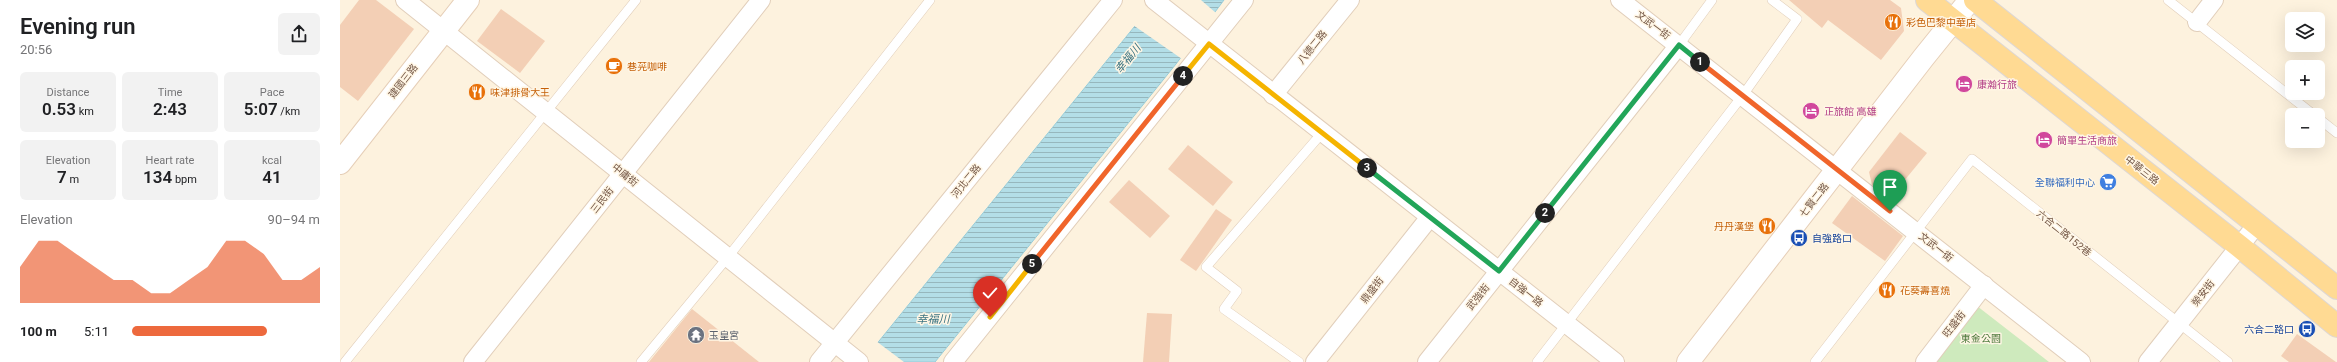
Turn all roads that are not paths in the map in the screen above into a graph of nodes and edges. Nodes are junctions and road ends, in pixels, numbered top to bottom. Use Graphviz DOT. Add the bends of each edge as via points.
graph roads {
  1 [pos="405,0"];
  2 [pos="468,0"];
  3 [pos="636,0"];
  4 [pos="761,0"];
  5 [pos="930,0"];
  6 [pos="1113,0"];
  7 [pos="1154,0"];
  8 [pos="1244,0"];
  9 [pos="1350,0"];
  10 [pos="1620,0"];
  11 [pos="1712,0"];
  12 [pos="1772,0"];
  13 [pos="1927,0"];
  14 [pos="1970,0"];
  15 [pos="1975,0"];
  16 [pos="2168,0"];
  17 [pos="2214,0"];
  18 [pos="1953,22"];
  19 [pos="2197,22"];
  20 [pos="443,30"];
  21 [pos="1209,44"];
  22 [pos="1679,45"];
  23 [pos="1273,94"];
  24 [pos="1743,95"];
  25 [pos="2305,108"];
  26 [pos="545,111"];
  27 [pos="2325,124"];
  28 [pos="1322,133"];
  29 [pos="2337,133"];
  30 [pos="340,162"];
  31 [pos="1838,170"];
  32 [pos="623,174"];
  33 [pos="1430,217"];
  34 [pos="2258,223"];
  35 [pos="1915,231"];
  36 [pos="2239,246"];
  37 [pos="728,257"];
  38 [pos="1499,271"];
  39 [pos="1984,286"];
  40 [pos="2337,288"];
  41 [pos="1566,324"];
  42 [pos="2178,324"];
  43 [pos="2337,326"];
  44 [pos="839,346"];
  45 [pos="345,362"];
  46 [pos="473,362"];
  47 [pos="641,362"];
  48 [pos="819,362"];
  49 [pos="859,362"];
  50 [pos="953,362"];
  51 [pos="1299,362"];
  52 [pos="1315,362"];
  53 [pos="1427,362"];
  54 [pos="1537,362"];
  55 [pos="1615,362"];
  56 [pos="1688,362"];
  57 [pos="1816,362"];
  58 [pos="1924,362"];
  59 [pos="2081,362"];
  60 [pos="2148,362"];
  61 [pos="2228,362"];
  1 -- 20 [label="street, 中庸街"];
  2 -- 20 [label="street, 建國三路"];
  3 -- 26 [label="lane"];
  4 -- 32 [label="street, 三民街"];
  5 -- 37 [label="lane"];
  6 -- 44 [label="street, 河北二路"];
  7 -- 21 [label="street, 自強一路"];
  8 -- 21 [label="street"];
  9 -- 23 [label="street, 八德二路"];
  10 -- 22 [label="street, 文武一街"];
  11 -- 22 [label="lane"];
  12 -- 24 [label="lane" via="1797,19"];
  13 -- 18 [label="main road, 中華三路"];
  14 -- 18 [label="street, 七賢二路"];
  15 -- 34 [label="main road"];
  16 -- 19 [label="lane"];
  17 -- 19 [label="street"];
  18 -- 31 [label="street, 七賢二路"];
  18 -- 36 [label="main road, 中華三路"];
  19 -- 25 [label="lane"];
  20 -- 26 [label="street, 中庸街"];
  20 -- 30 [label="street, 建國三路"];
  21 -- 23 [label="street, 自強一路"];
  21 -- 50 [label="street"];
  22 -- 24 [label="street, 文武一街"];
  22 -- 38 [label="street, 武強街"];
  23 -- 28 [label="street, 自強一路"];
  24 -- 31 [label="street, 文武一街"];
  24 -- 41 [label="lane"];
  26 -- 32 [label="street, 中庸街"];
  26 -- 45 [label="lane"];
  27 -- 29 [label="lane"];
  28 -- 33 [label="street, 自強一路"];
  28 -- 51 [label="lane" via="1206,267 1237,291 1224,309"];
  31 -- 35 [label="street, 文武一街"];
  31 -- 56 [label="street, 七賢二路"];
  32 -- 37 [label="street, 中庸街"];
  32 -- 46 [label="street, 三民街"];
  33 -- 38 [label="street, 自強一路"];
  33 -- 52 [label="street, 鼎盛街"];
  34 -- 36 [label="street, 榮安街"];
  34 -- 40 [label="main road"];
  35 -- 39 [label="street, 文武一街"];
  35 -- 42 [label="lane, 六合二路152巷" via="1972,159"];
  35 -- 57 [label="lane"];
  36 -- 42 [label="street, 榮安街"];
  36 -- 43 [label="main road, 中華三路"];
  37 -- 44 [label="street, 中庸街"];
  37 -- 47 [label="lane"];
  38 -- 41 [label="street, 自強一路"];
  38 -- 53 [label="street, 武強街"];
  39 -- 58 [label="street, 旺盛街"];
  39 -- 59 [label="street, 文武一街"];
  41 -- 54 [label="lane"];
  41 -- 55 [label="street, 自強一路"];
  42 -- 60 [label="street, 榮安街"];
  42 -- 61 [label="lane, 六合二路152巷"];
  44 -- 48 [label="street, 河北二路"];
  44 -- 49 [label="street, 中庸街"];
}
